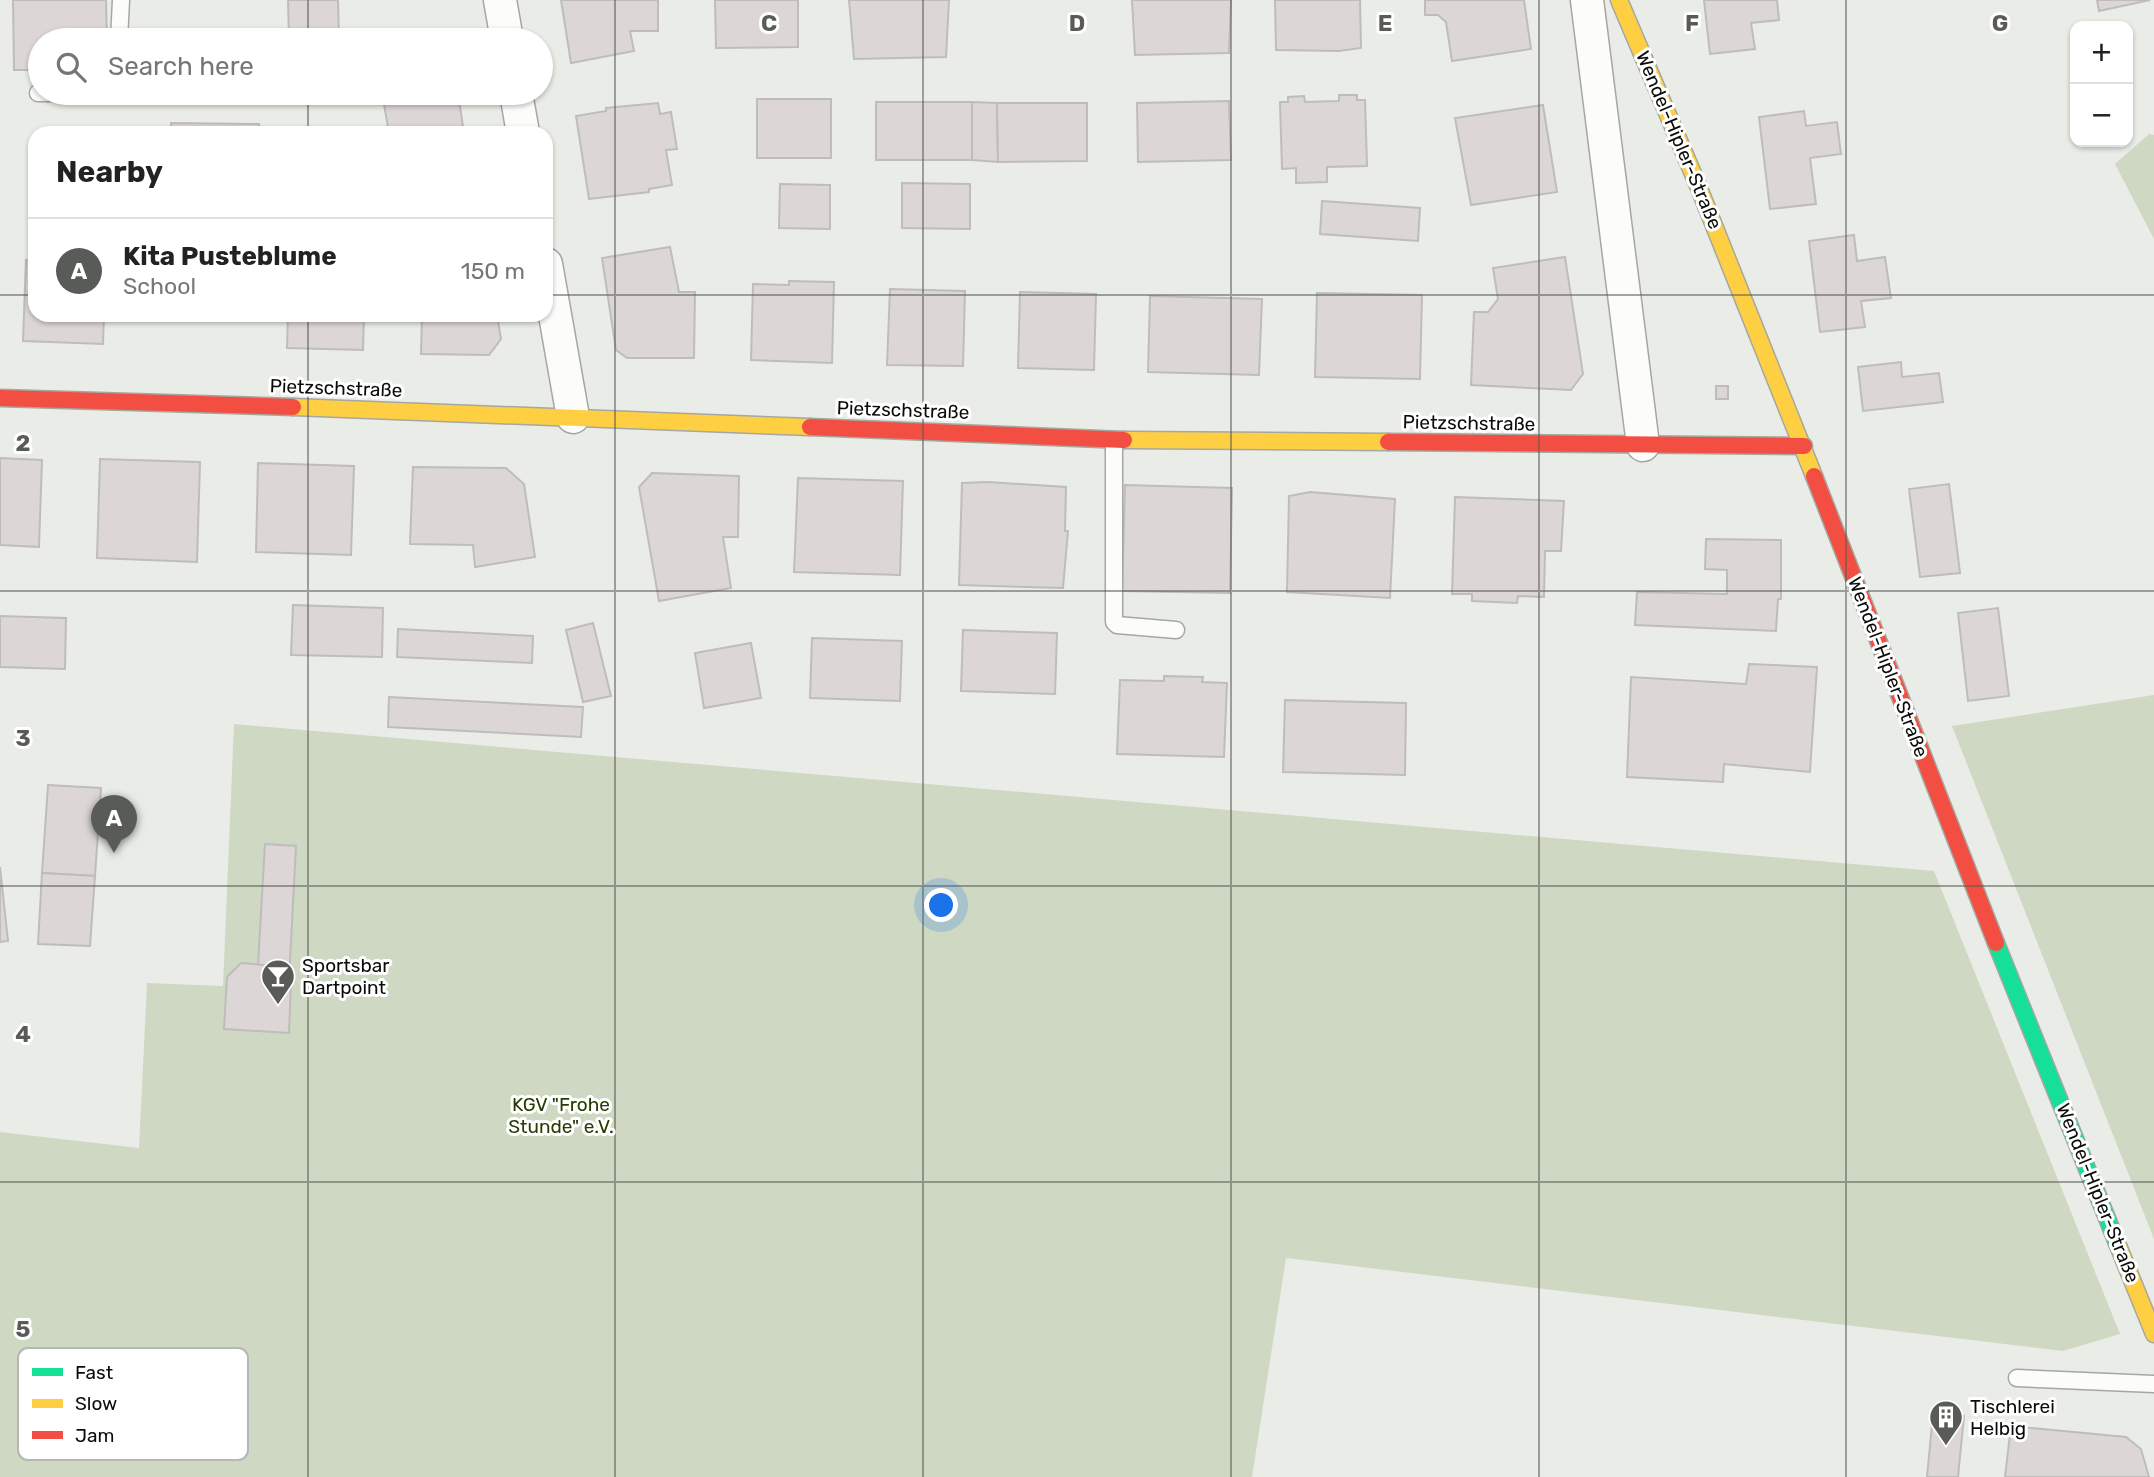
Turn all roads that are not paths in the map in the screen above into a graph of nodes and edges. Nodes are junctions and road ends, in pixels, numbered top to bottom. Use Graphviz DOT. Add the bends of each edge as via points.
graph roads {
  1 [pos="121,0"];
  2 [pos="500,0"];
  3 [pos="1587,0"];
  4 [pos="1619,0"];
  5 [pos="120,28"];
  6 [pos="505,28"];
  7 [pos="518,105"];
  8 [pos="522,126"];
  9 [pos="553,304"];
  10 [pos="0,398"];
  11 [pos="573,417"];
  12 [pos="1114,440"];
  13 [pos="1643,445"];
  14 [pos="1804,446"];
  15 [pos="1176,630"];
  16 [pos="2154,1334"];
  17 [pos="2017,1378"];
  18 [pos="2154,1384"];
  1 -- 5 [label="lane"];
  2 -- 6 [label="street"];
  3 -- 13 [label="street"];
  4 -- 14 [label="street, Wendel-Hipler-Straße"];
  7 -- 8 [label="street"];
  9 -- 11 [label="street"];
  10 -- 11 [label="street, Pietzschstraße"];
  11 -- 12 [label="street, Pietzschstraße"];
  12 -- 13 [label="street, Pietzschstraße"];
  12 -- 15 [label="lane" via="1114,622 1130,628"];
  13 -- 14 [label="street, Pietzschstraße"];
  14 -- 16 [label="street, Wendel-Hipler-Straße" via="1913,733"];
  17 -- 18 [label="lane"];
}
